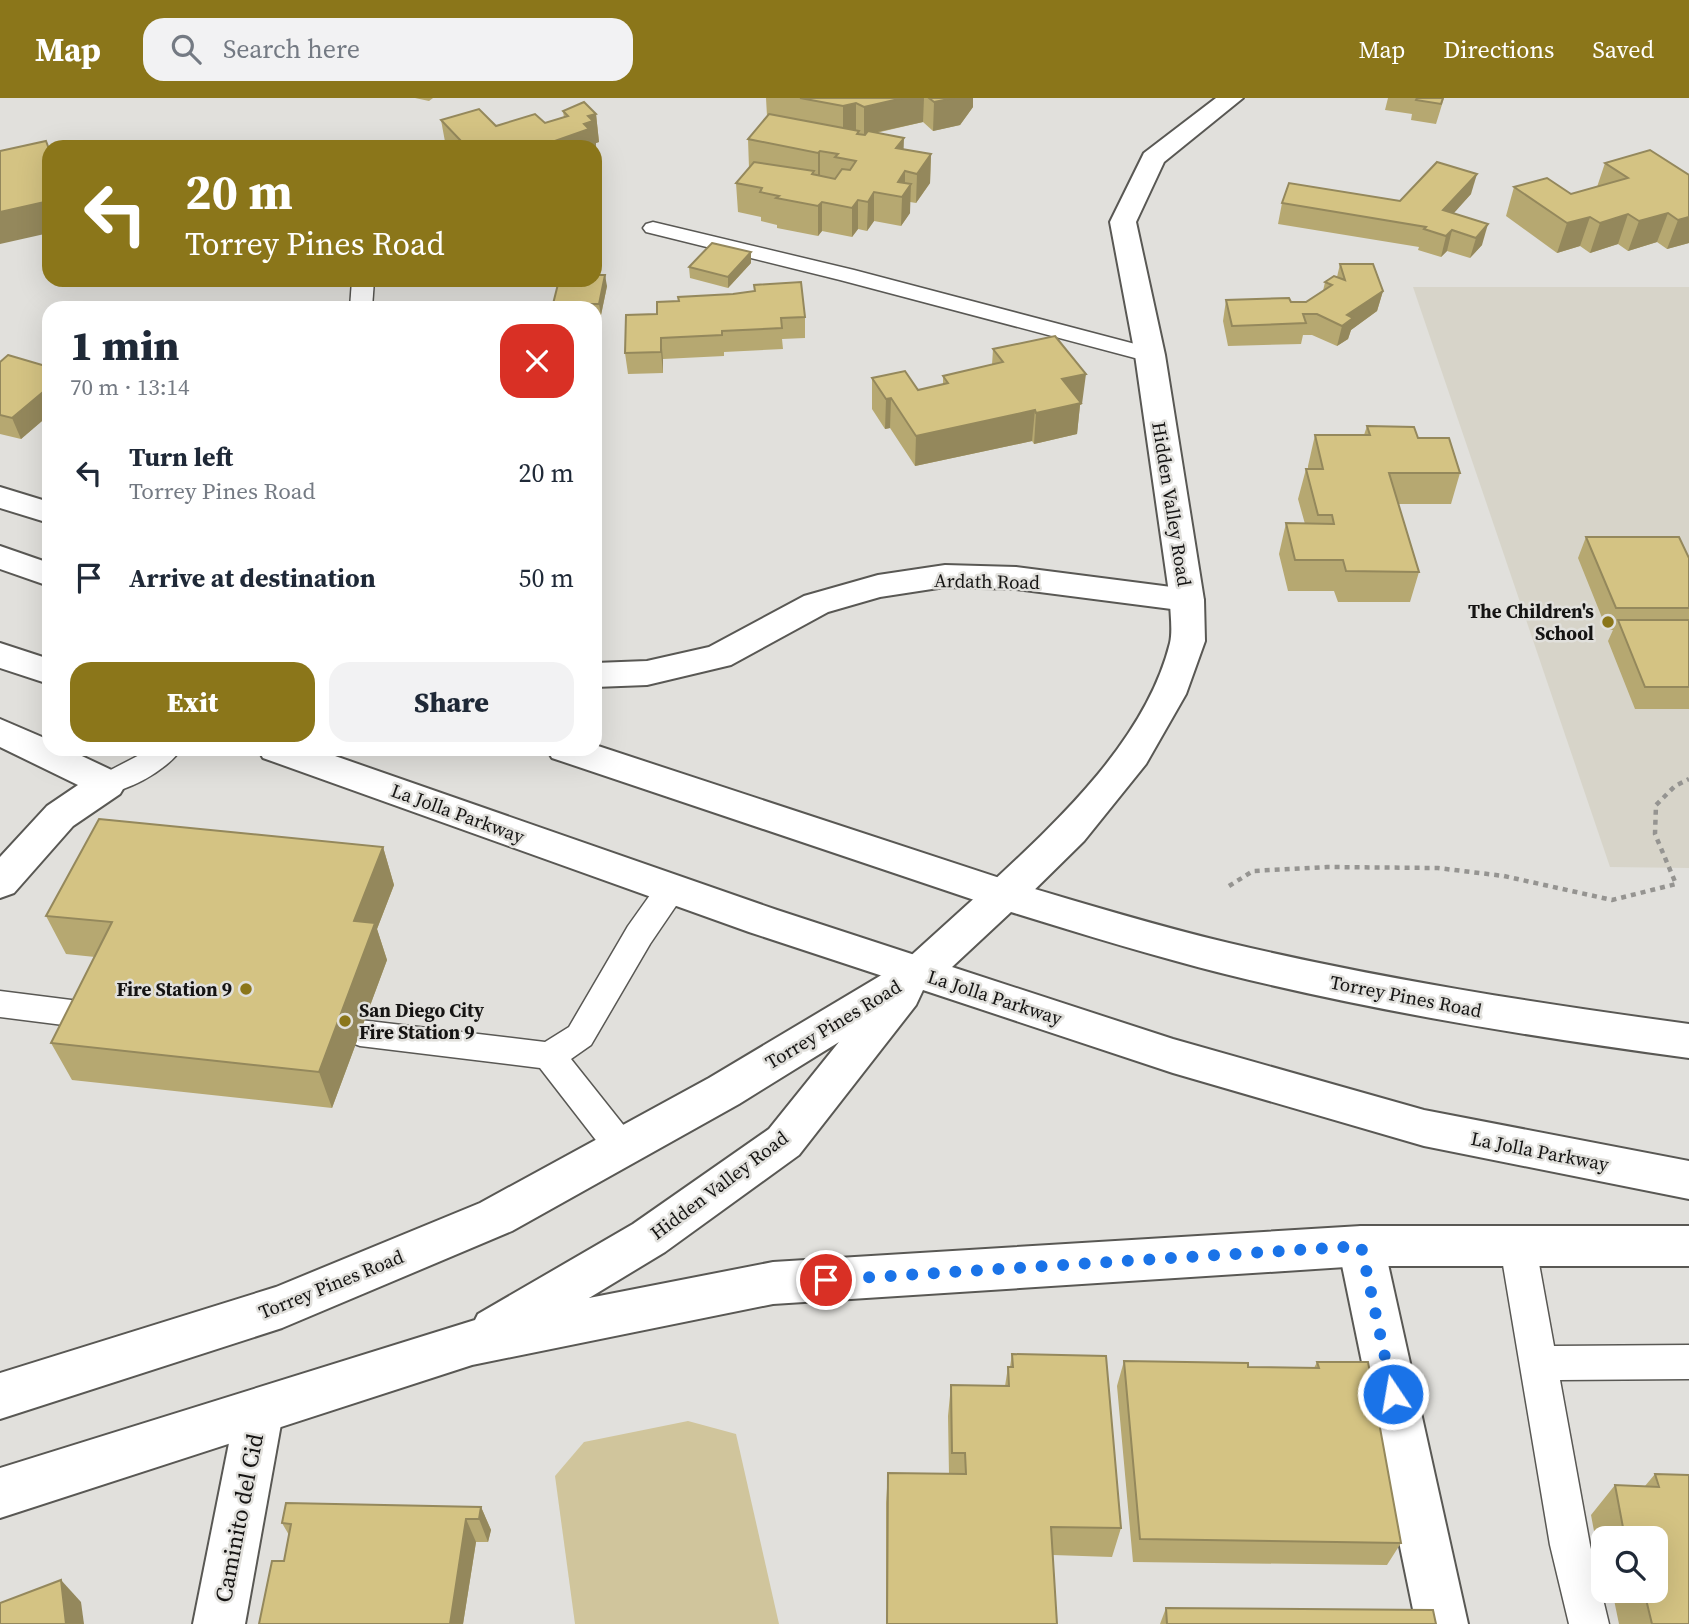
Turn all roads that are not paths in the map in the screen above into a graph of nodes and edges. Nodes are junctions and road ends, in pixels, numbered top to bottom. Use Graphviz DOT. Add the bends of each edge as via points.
graph roads {
  1 [pos="1231,98"];
  2 [pos="653,228"];
  3 [pos="1150,355"];
  4 [pos="0,497"];
  5 [pos="42,511"];
  6 [pos="1,558"];
  7 [pos="42,567"];
  8 [pos="42,573"];
  9 [pos="1187,600"];
  10 [pos="0,655"];
  11 [pos="42,670"];
  12 [pos="602,675"];
  13 [pos="0,732"];
  14 [pos="42,752"];
  15 [pos="49,756"];
  16 [pos="161,756"];
  17 [pos="296,756"];
  18 [pos="586,756"];
  19 [pos="107,784"];
  20 [pos="0,883"];
  21 [pos="671,889"];
  22 [pos="1004,895"];
  23 [pos="919,972"];
  24 [pos="0,1004"];
  25 [pos="103,1017"];
  26 [pos="360,1032"];
  27 [pos="1689,1041"];
  28 [pos="548,1056"];
  29 [pos="621,1147"];
  30 [pos="1689,1181"];
  31 [pos="1361,1246"];
  32 [pos="1689,1246"];
  33 [pos="1518,1247"];
  34 [pos="472,1343"];
  35 [pos="1689,1362"];
  36 [pos="1539,1363"];
  37 [pos="0,1396"];
  38 [pos="259,1413"];
  39 [pos="0,1493"];
  40 [pos="219,1624"];
  41 [pos="1442,1624"];
  42 [pos="1589,1624"];
  1 -- 3 [label="main road, Hidden Valley Road" via="1153,158 1123,222"];
  2 -- 3 [label="lane"];
  3 -- 9 [label="main road, Hidden Valley Road"];
  4 -- 5 [label="main road"];
  6 -- 7 [label="main road"];
  6 -- 8 [label="main road"];
  9 -- 12 [label="main road, Ardath Road" via="1016,578 945,576 878,586 816,604 719,657 647,673"];
  9 -- 22 [label="main road, Hidden Valley Road" via="1188,641 1168,694 1133,755 1072,831"];
  10 -- 11 [label="main road"];
  13 -- 14 [label="main road"];
  15 -- 19 [label="main road"];
  16 -- 19 [label="lane"];
  17 -- 21 [label="main road, La Jolla Parkway"];
  18 -- 22 [label="main road"];
  19 -- 20 [label="main road" via="60,816"];
  21 -- 23 [label="main road, La Jolla Parkway"];
  21 -- 28 [label="lane" via="580,1036"];
  22 -- 23 [label="main road, Torrey Pines Road"];
  22 -- 27 [label="main road, Torrey Pines Road" via="1164,942 1336,983 1554,1024"];
  23 -- 29 [label="main road, Torrey Pines Road" via="724,1091"];
  23 -- 30 [label="main road, La Jolla Parkway" via="1173,1056 1424,1128"];
  23 -- 34 [label="main road, Hidden Valley Road" via="784,1142 649,1238"];
  24 -- 25 [label="lane"];
  26 -- 28 [label="lane"];
  28 -- 29 [label="lane"];
  29 -- 37 [label="main road, Torrey Pines Road" via="496,1217 282,1307"];
  31 -- 33 [label="main road"];
  31 -- 34 [label="main road" via="773,1283"];
  31 -- 41 [label="main road"];
  32 -- 33 [label="main road"];
  33 -- 36 [label="lane"];
  34 -- 38 [label="main road"];
  35 -- 36 [label="lane"];
  36 -- 42 [label="lane" via="1570,1545"];
  38 -- 39 [label="main road"];
  38 -- 40 [label="main road, Caminito del Cid"];
}
